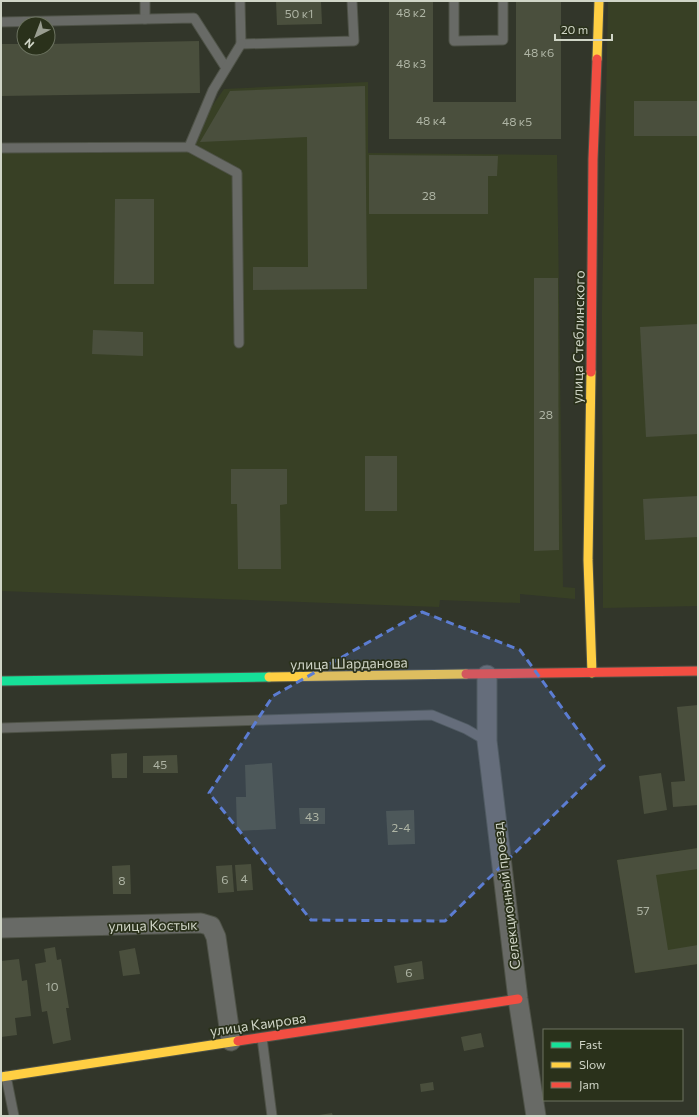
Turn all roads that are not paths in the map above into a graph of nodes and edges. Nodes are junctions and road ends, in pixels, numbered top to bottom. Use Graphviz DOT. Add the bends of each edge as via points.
graph roads {
  1 [pos="145,1"];
  2 [pos="240,1"];
  3 [pos="352,1"];
  4 [pos="454,1"];
  5 [pos="503,1"];
  6 [pos="599,1"];
  7 [pos="145,19"];
  8 [pos="1,22"];
  9 [pos="241,44"];
  10 [pos="226,68"];
  11 [pos="189,147"];
  12 [pos="1,148"];
  13 [pos="239,342"];
  14 [pos="698,671"];
  15 [pos="592,673"];
  16 [pos="487,675"];
  17 [pos="1,681"];
  18 [pos="1,728"];
  19 [pos="487,741"];
  20 [pos="1,928"];
  21 [pos="518,999"];
  22 [pos="262,1037"];
  23 [pos="231,1042"];
  24 [pos="4,1076"];
  25 [pos="14,1116"];
  26 [pos="272,1116"];
  27 [pos="536,1116"];
  1 -- 7 [label="lane"];
  2 -- 9 [label="lane"];
  3 -- 9 [label="lane" via="354,40"];
  4 -- 5 [label="lane" via="454,41 503,40"];
  6 -- 15 [label="street, улица Стеблинского" via="593,159 588,560"];
  7 -- 8 [label="lane"];
  7 -- 10 [label="lane" via="194,18"];
  9 -- 10 [label="lane"];
  10 -- 11 [label="lane" via="213,90"];
  11 -- 12 [label="lane"];
  11 -- 13 [label="lane" via="237,173"];
  14 -- 15 [label="street, улица Шарданова"];
  15 -- 16 [label="street, улица Шарданова"];
  16 -- 17 [label="street, улица Шарданова"];
  16 -- 19 [label="street, Селекционный проезд"];
  18 -- 19 [label="lane" via="432,715"];
  19 -- 21 [label="street, Селекционный проезд"];
  20 -- 23 [label="street, улица Костык" via="201,923 211,926 216,937"];
  21 -- 22 [label="street, улица Каирова"];
  21 -- 27 [label="street, Селекционный проезд"];
  22 -- 23 [label="street, улица Каирова"];
  22 -- 26 [label="lane"];
  23 -- 24 [label="street, улица Каирова"];
  24 -- 25 [label="lane"];
}
